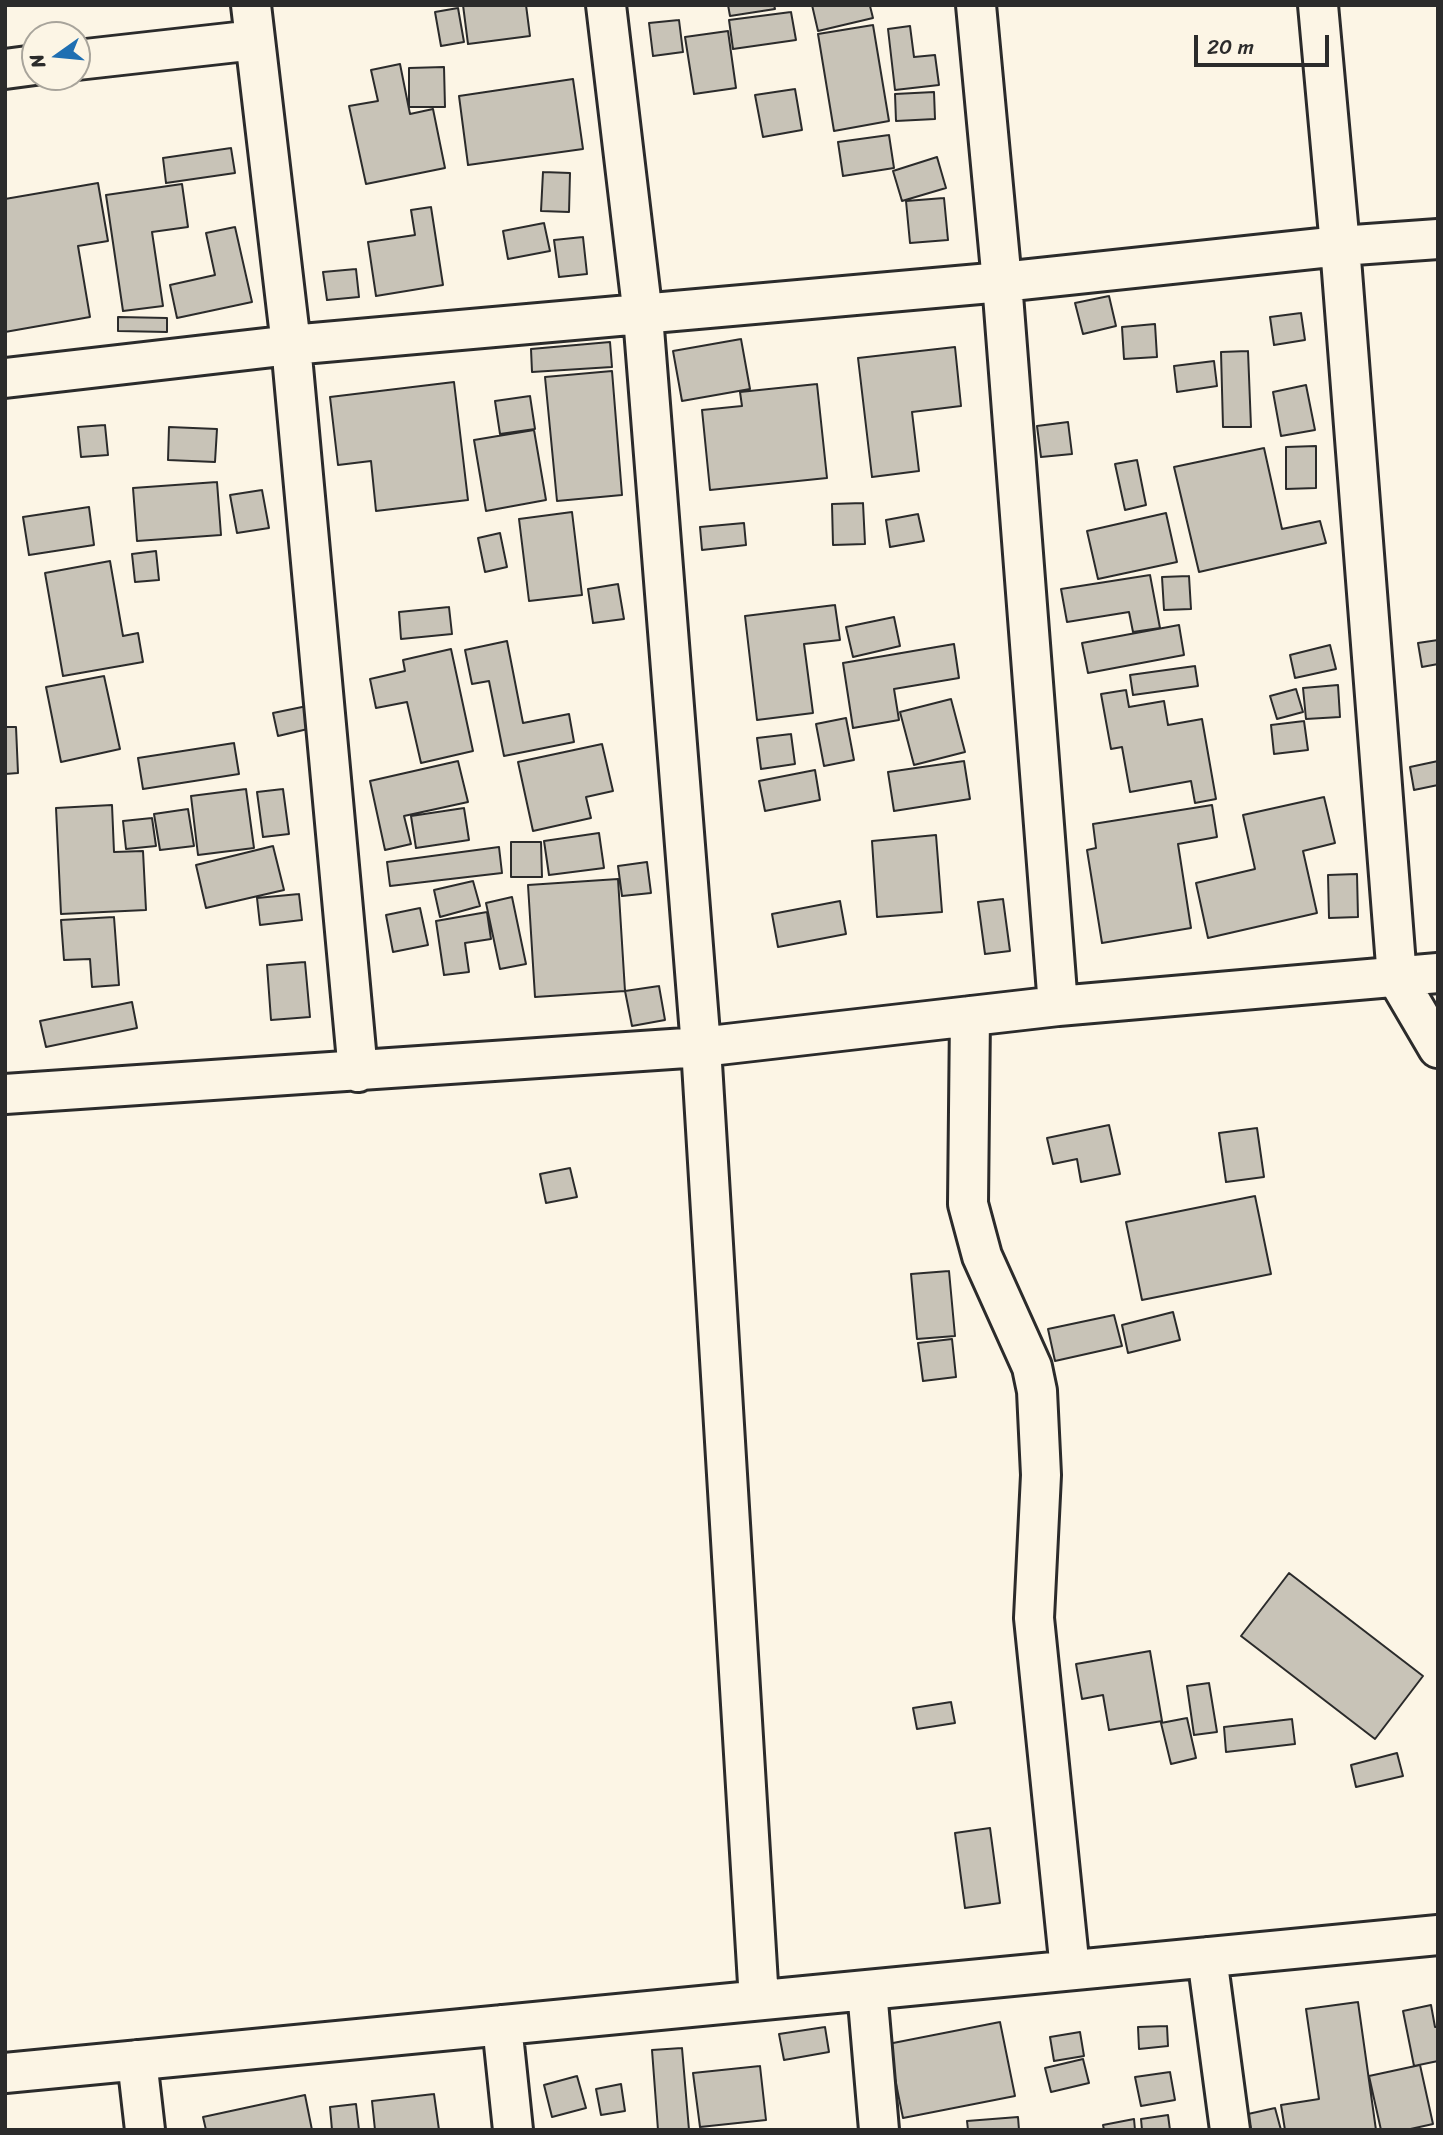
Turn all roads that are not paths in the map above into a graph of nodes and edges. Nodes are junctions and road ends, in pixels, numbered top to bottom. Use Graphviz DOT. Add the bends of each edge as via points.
graph roads {
  1 [pos="606,5"];
  2 [pos="975,5"];
  3 [pos="1318,5"];
  4 [pos="253,23"];
  5 [pos="91,58"];
  6 [pos="1438,239"];
  7 [pos="1340,246"];
  8 [pos="1002,282"];
  9 [pos="643,316"];
  10 [pos="291,345"];
  11 [pos="5,378"];
  12 [pos="1438,973"];
  13 [pos="1397,978"];
  14 [pos="1058,1006"];
  15 [pos="970,1016"];
  16 [pos="701,1047"];
  17 [pos="1438,1048"];
  18 [pos="358,1072"];
  19 [pos="5,1094"];
  20 [pos="1438,1935"];
  21 [pos="1207,1957"];
  22 [pos="1070,1970"];
  23 [pos="867,1990"];
  24 [pos="759,2000"];
  25 [pos="502,2025"];
  26 [pos="137,2060"];
  27 [pos="5,2073"];
  28 [pos="145,2130"];
  29 [pos="513,2130"];
  30 [pos="879,2130"];
  31 [pos="1230,2130"];
  1 -- 9 [label="street"];
  2 -- 8 [label="street"];
  3 -- 7 [label="street"];
  4 -- 5 [label="street"];
  4 -- 10 [label="street"];
  6 -- 7 [label="street"];
  7 -- 8 [label="street"];
  7 -- 13 [label="street"];
  8 -- 9 [label="street"];
  8 -- 14 [label="street"];
  9 -- 10 [label="street"];
  9 -- 16 [label="street"];
  10 -- 11 [label="street"];
  10 -- 18 [label="street"];
  12 -- 13 [label="street"];
  13 -- 14 [label="street"];
  13 -- 17 [label="street"];
  14 -- 15 [label="street"];
  15 -- 16 [label="street"];
  15 -- 22 [label="street" via="968,1204 982,1255 1032,1367 1037,1391 1041,1475 1034,1618"];
  16 -- 18 [label="street"];
  16 -- 24 [label="street"];
  18 -- 19 [label="street"];
  20 -- 21 [label="street"];
  21 -- 22 [label="street"];
  21 -- 31 [label="street"];
  22 -- 23 [label="street"];
  23 -- 24 [label="street"];
  23 -- 30 [label="street"];
  24 -- 25 [label="street"];
  25 -- 26 [label="street"];
  25 -- 29 [label="street"];
  26 -- 27 [label="street"];
  26 -- 28 [label="street"];
}
